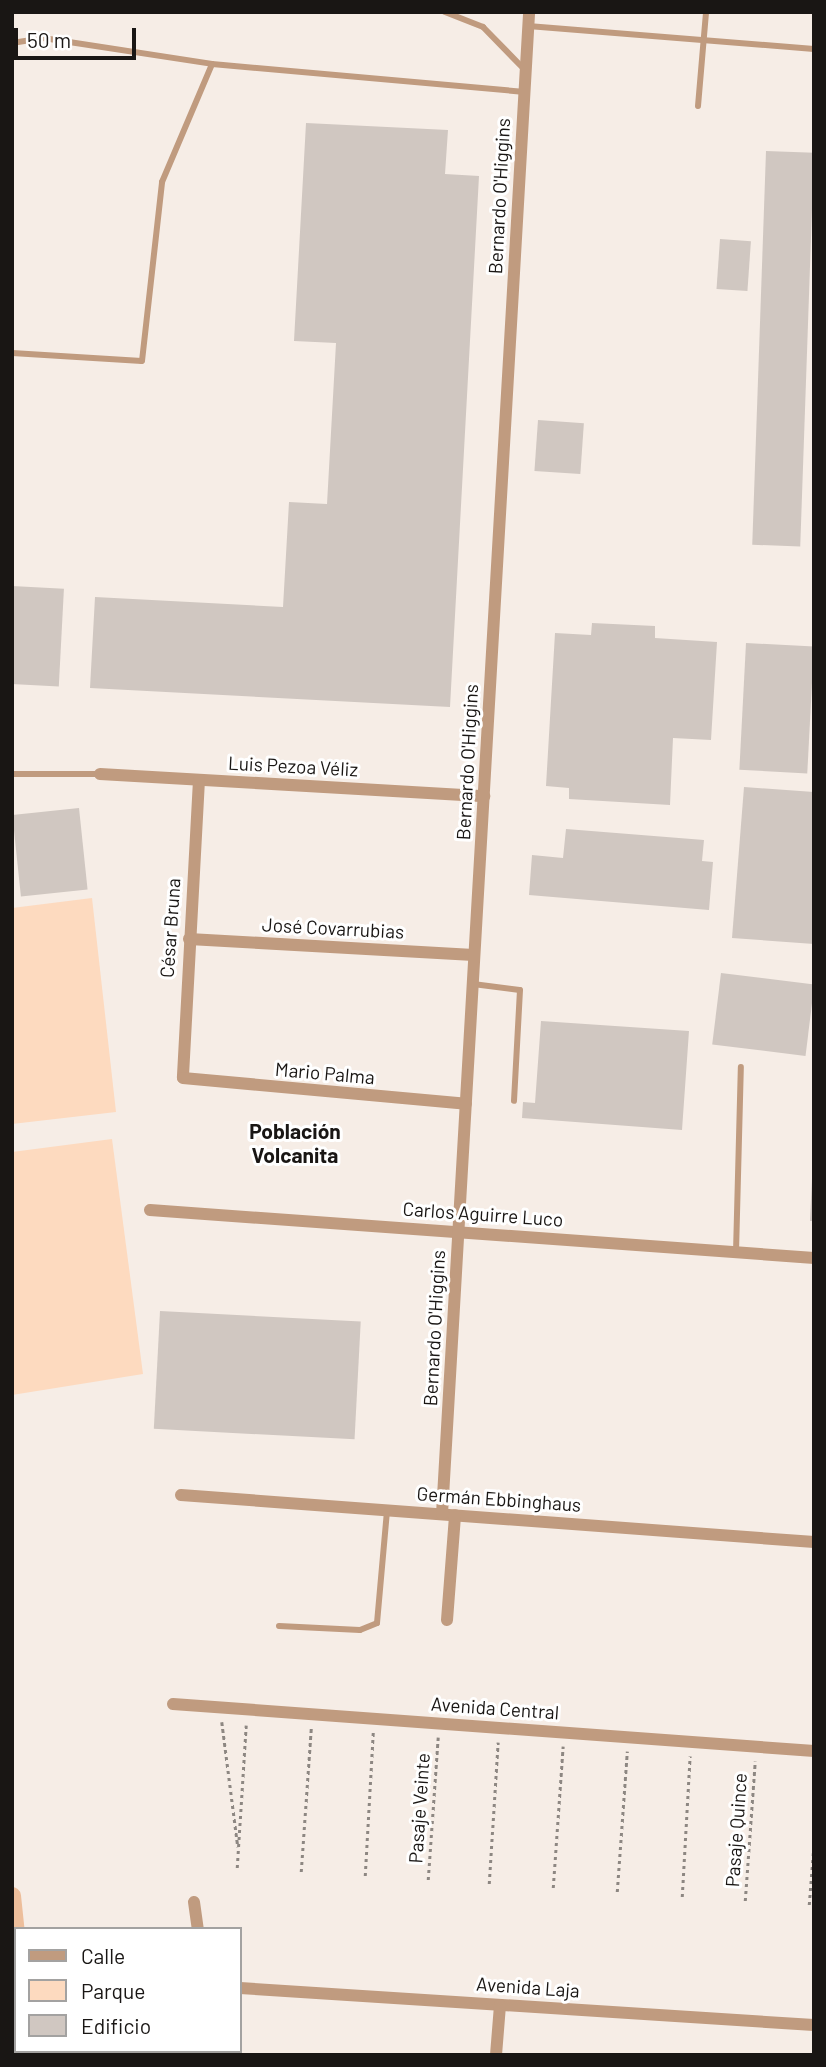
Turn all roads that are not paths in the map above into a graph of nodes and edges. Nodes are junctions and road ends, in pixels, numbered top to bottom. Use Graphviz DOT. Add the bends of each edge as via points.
graph roads {
  1 [pos="445,12"];
  2 [pos="529,12"];
  3 [pos="706,12"];
  4 [pos="528,26"];
  5 [pos="704,40"];
  6 [pos="12,43"];
  7 [pos="814,49"];
  8 [pos="212,64"];
  9 [pos="526,72"];
  10 [pos="525,92"];
  11 [pos="698,106"];
  12 [pos="12,354"];
  13 [pos="12,774"];
  14 [pos="100,774"];
  15 [pos="199,780"];
  16 [pos="484,796"];
  17 [pos="189,939"];
  18 [pos="474,956"];
  19 [pos="473,984"];
  20 [pos="741,1067"];
  21 [pos="183,1078"];
  22 [pos="514,1101"];
  23 [pos="466,1104"];
  24 [pos="150,1210"];
  25 [pos="458,1232"];
  26 [pos="736,1252"];
  27 [pos="814,1258"];
  28 [pos="181,1495"];
  29 [pos="387,1510"];
  30 [pos="449,1515"];
  31 [pos="814,1542"];
  32 [pos="447,1620"];
  33 [pos="279,1626"];
  34 [pos="173,1704"];
  35 [pos="814,1751"];
  36 [pos="194,1902"];
  37 [pos="198,1927"];
  38 [pos="242,1988"];
  39 [pos="500,2005"];
  40 [pos="814,2025"];
  41 [pos="496,2055"];
  1 -- 9 [label="lane" via="483,27"];
  2 -- 4 [label="street, Bernardo O'Higgins"];
  3 -- 5 [label="lane"];
  4 -- 5 [label="lane"];
  4 -- 9 [label="street, Bernardo O'Higgins"];
  5 -- 7 [label="lane"];
  5 -- 11 [label="lane"];
  6 -- 8 [label="lane" via="43,38"];
  8 -- 10 [label="lane"];
  8 -- 12 [label="lane" via="162,182 142,361"];
  9 -- 10 [label="street, Bernardo O'Higgins"];
  10 -- 16 [label="street, Bernardo O'Higgins"];
  13 -- 14 [label="lane"];
  14 -- 15 [label="street, Luis Pezoa Véliz"];
  15 -- 16 [label="street, Luis Pezoa Véliz"];
  15 -- 17 [label="street, César Bruna"];
  16 -- 18 [label="street, Bernardo O'Higgins"];
  17 -- 18 [label="street, José Covarrubias"];
  17 -- 21 [label="street, César Bruna"];
  18 -- 19 [label="street, Bernardo O'Higgins"];
  19 -- 22 [label="lane" via="520,990"];
  19 -- 23 [label="street, Bernardo O'Higgins"];
  20 -- 26 [label="lane"];
  21 -- 23 [label="street, Mario Palma"];
  23 -- 25 [label="street, Bernardo O'Higgins"];
  24 -- 25 [label="street, Carlos Aguirre Luco"];
  25 -- 26 [label="street, Carlos Aguirre Luco"];
  25 -- 30 [label="street, Bernardo O'Higgins"];
  26 -- 27 [label="street, Carlos Aguirre Luco"];
  28 -- 29 [label="street, Germán Ebbinghaus"];
  29 -- 30 [label="street, Germán Ebbinghaus"];
  29 -- 33 [label="lane" via="377,1623 360,1630"];
  30 -- 31 [label="street, Germán Ebbinghaus"];
  30 -- 32 [label="street, Bernardo O'Higgins"];
  34 -- 35 [label="street, Avenida Central"];
  36 -- 37 [label="street"];
  38 -- 39 [label="street, Avenida Laja"];
  39 -- 40 [label="street, Avenida Laja"];
  39 -- 41 [label="street"];
}
